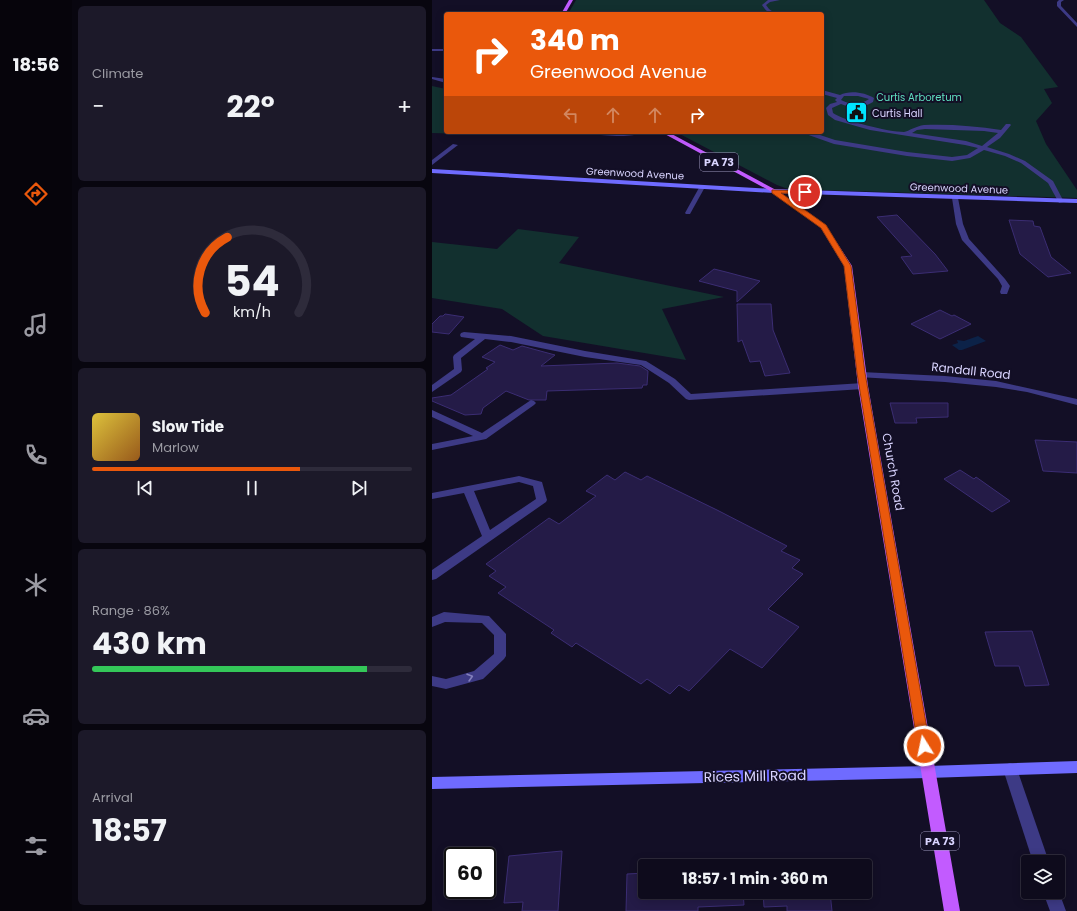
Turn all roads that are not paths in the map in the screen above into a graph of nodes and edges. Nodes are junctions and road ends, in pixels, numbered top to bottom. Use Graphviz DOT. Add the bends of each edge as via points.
graph roads {
  1 [pos="571,0"];
  2 [pos="778,0"];
  3 [pos="1062,0"];
  4 [pos="564,12"];
  5 [pos="770,12"];
  6 [pos="1077,26"];
  7 [pos="432,50"];
  8 [pos="444,50"];
  9 [pos="432,78"];
  10 [pos="444,81"];
  11 [pos="824,93"];
  12 [pos="840,100"];
  13 [pos="1008,125"];
  14 [pos="1003,132"];
  15 [pos="668,134"];
  16 [pos="811,134"];
  17 [pos="905,134"];
  18 [pos="455,145"];
  19 [pos="983,147"];
  20 [pos="432,163"];
  21 [pos="432,171"];
  22 [pos="702,187"];
  23 [pos="774,192"];
  24 [pos="955,198"];
  25 [pos="1077,201"];
  26 [pos="1061,202"];
  27 [pos="688,213"];
  28 [pos="1004,292"];
  29 [pos="464,335"];
  30 [pos="484,336"];
  31 [pos="862,380"];
  32 [pos="432,389"];
  33 [pos="1077,402"];
  34 [pos="531,403"];
  35 [pos="432,413"];
  36 [pos="483,437"];
  37 [pos="432,447"];
  38 [pos="468,489"];
  39 [pos="432,496"];
  40 [pos="488,538"];
  41 [pos="432,574"];
  42 [pos="432,622"];
  43 [pos="432,681"];
  44 [pos="1077,767"];
  45 [pos="1010,769"];
  46 [pos="928,772"];
  47 [pos="432,783"];
  48 [pos="1039,855"];
  49 [pos="1054,899"];
  50 [pos="952,911"];
  51 [pos="1058,911"];
  1 -- 4 [label="main road"];
  2 -- 5 [label="street" via="769,1 764,5"];
  3 -- 6 [label="street" via="1059,6"];
  7 -- 8 [label="street"];
  9 -- 10 [label="street"];
  11 -- 12 [label="street"];
  12 -- 12 [label="street" via="861,105 872,100 858,94 847,94"];
  12 -- 17 [label="street" via="829,108 830,114 837,119"];
  13 -- 14 [label="street"];
  14 -- 17 [label="street" via="925,127 916,128"];
  14 -- 19 [label="street"];
  15 -- 23 [label="main road, Church Road / PA 73"];
  16 -- 19 [label="street" via="834,142 952,159 968,157"];
  17 -- 19 [label="street"];
  18 -- 20 [label="street"];
  19 -- 26 [label="street" via="1007,155 1039,171 1051,182"];
  21 -- 22 [label="main road, Greenwood Avenue"];
  22 -- 23 [label="main road, Greenwood Avenue"];
  22 -- 27 [label="street"];
  23 -- 24 [label="main road, Greenwood Avenue"];
  23 -- 31 [label="main road, Church Road / PA 73" via="824,227 848,266"];
  24 -- 26 [label="main road, Greenwood Avenue"];
  24 -- 28 [label="street" via="962,233 974,250 1000,277 1006,286"];
  25 -- 26 [label="main road, Greenwood Avenue"];
  29 -- 30 [label="street, Randall Road"];
  30 -- 31 [label="street, Randall Road" via="643,364 672,381 688,397 754,394"];
  30 -- 32 [label="street" via="457,357 458,370"];
  31 -- 33 [label="street, Randall Road" via="932,378 996,384 1033,390"];
  31 -- 46 [label="main road, Church Road / PA 73"];
  34 -- 36 [label="street"];
  35 -- 36 [label="street"];
  36 -- 37 [label="street"];
  38 -- 39 [label="street"];
  38 -- 40 [label="street"];
  38 -- 40 [label="street" via="519,479 538,484 542,500"];
  40 -- 41 [label="street"];
  43 -- 42 [label="street, one-way" via="446,684 478,675 500,656 500,634 485,619 444,617"];
  44 -- 45 [label="main road, Rices Mill Road"];
  45 -- 46 [label="main road, Rices Mill Road"];
  45 -- 48 [label="street"];
  46 -- 47 [label="main road, Rices Mill Road"];
  46 -- 50 [label="main road, Church Road / PA 73"];
  49 -- 51 [label="street"];
}
